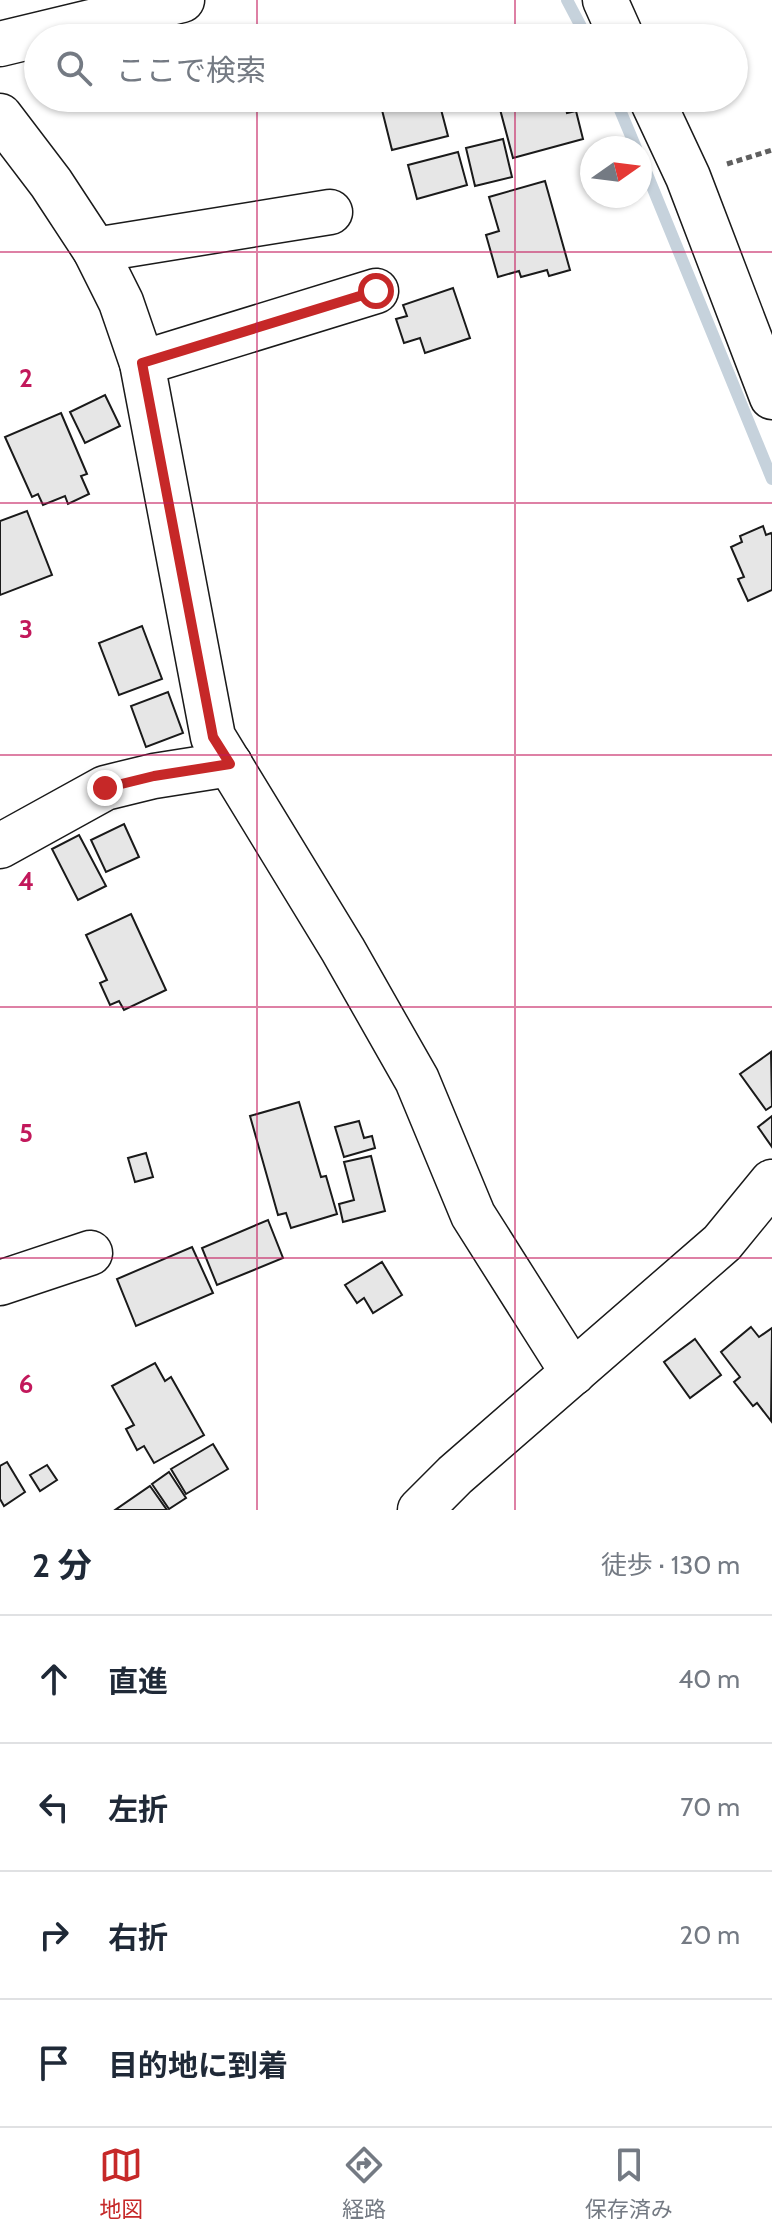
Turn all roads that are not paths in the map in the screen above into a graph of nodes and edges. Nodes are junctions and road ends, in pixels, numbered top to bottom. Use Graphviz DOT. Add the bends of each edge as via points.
graph roads {
  1 [pos="182,0"];
  2 [pos="605,0"];
  3 [pos="83,24"];
  4 [pos="616,24"];
  5 [pos="24,38"];
  6 [pos="0,44"];
  7 [pos="658,112"];
  8 [pos="0,116"];
  9 [pos="330,212"];
  10 [pos="95,250"];
  11 [pos="376,291"];
  12 [pos="142,363"];
  13 [pos="772,397"];
  14 [pos="230,764"];
  15 [pos="0,846"];
  16 [pos="772,1182"];
  17 [pos="90,1253"];
  18 [pos="0,1283"];
  19 [pos="573,1373"];
  20 [pos="420,1510"];
  1 -- 3 [label="street"];
  2 -- 4 [label="street"];
  5 -- 6 [label="street"];
  7 -- 13 [label="street" via="688,177"];
  8 -- 10 [label="street"];
  9 -- 10 [label="street"];
  10 -- 12 [label="street" via="121,302"];
  11 -- 12 [label="street"];
  12 -- 14 [label="street" via="213,737"];
  14 -- 15 [label="street" via="105,788"];
  14 -- 19 [label="street" via="417,1080 473,1215"];
  16 -- 19 [label="street" via="722,1243"];
  17 -- 18 [label="street"];
  19 -- 20 [label="street"];
}
